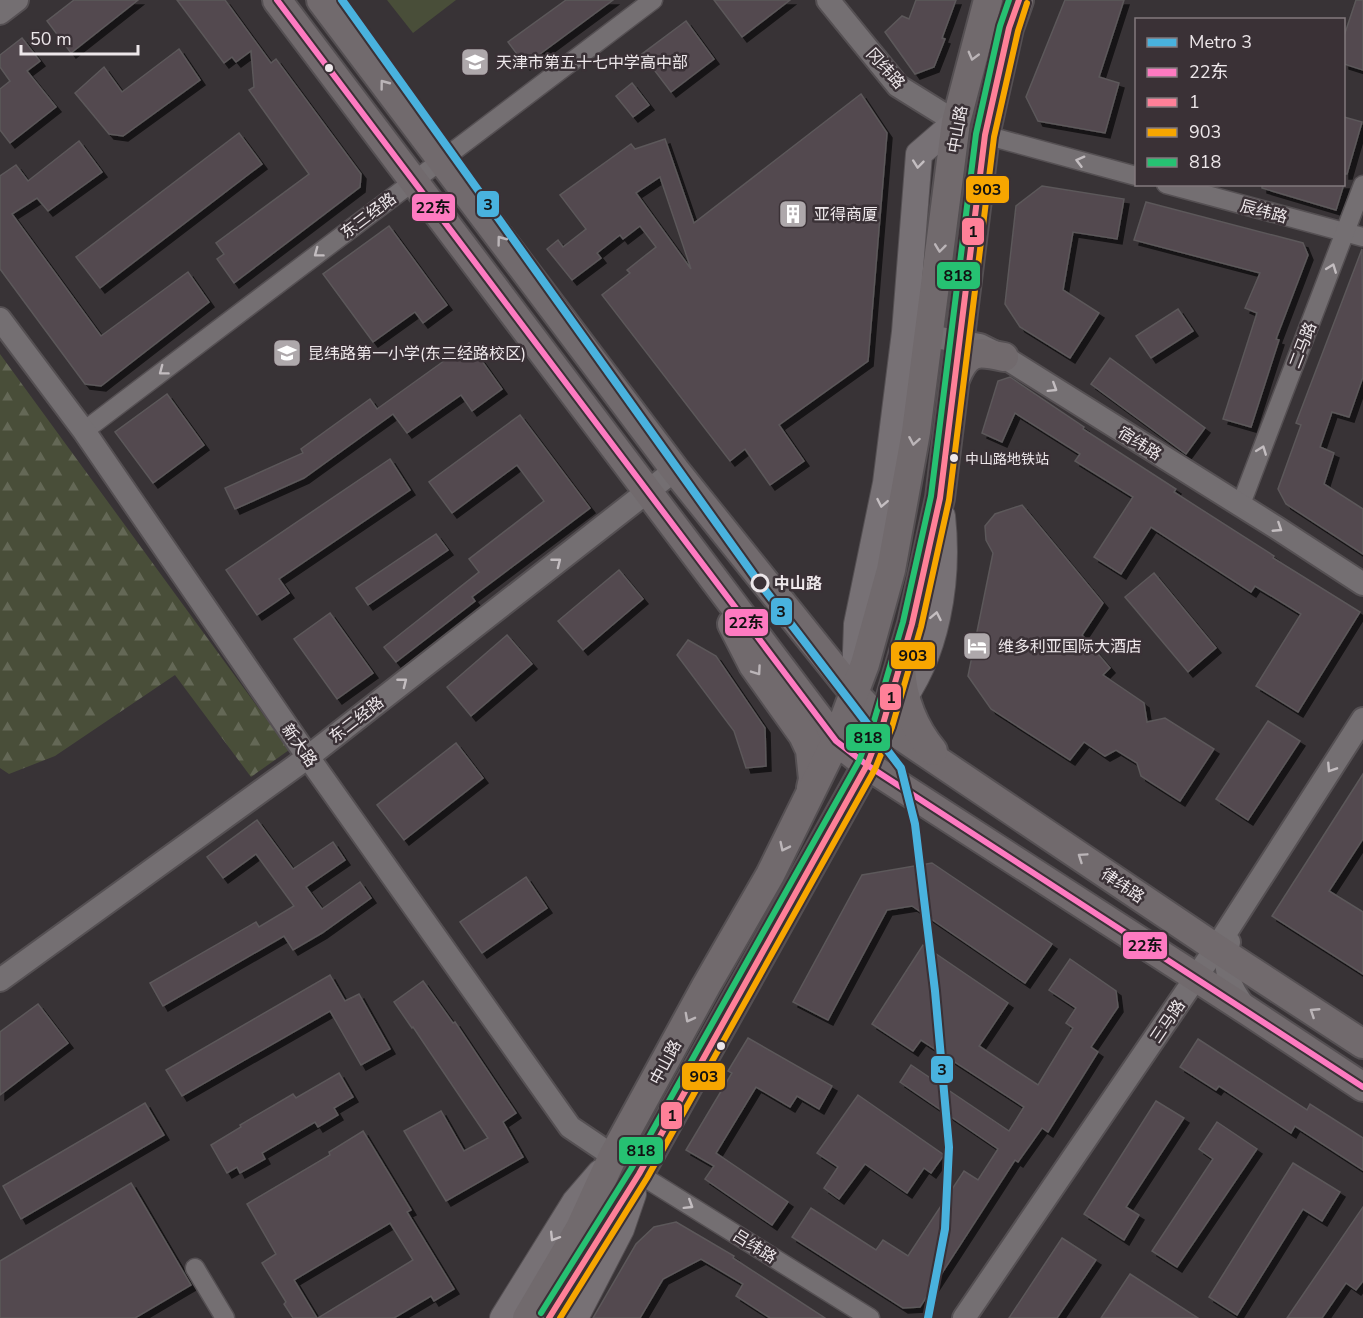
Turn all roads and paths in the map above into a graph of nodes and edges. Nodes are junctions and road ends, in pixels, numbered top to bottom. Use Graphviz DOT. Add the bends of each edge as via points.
graph roads {
  1 [pos="17,0"];
  2 [pos="277,0"];
  3 [pos="321,0"];
  4 [pos="653,0"];
  5 [pos="828,0"];
  6 [pos="988,0"];
  7 [pos="1019,0"];
  8 [pos="0,13"];
  9 [pos="956,122"];
  10 [pos="985,135"];
  11 [pos="441,160"];
  12 [pos="1135,176"];
  13 [pos="414,180"];
  14 [pos="1363,184"];
  15 [pos="1173,186"];
  16 [pos="1354,235"];
  17 [pos="0,319"];
  18 [pos="917,334"];
  19 [pos="960,342"];
  20 [pos="1004,357"];
  21 [pos="956,376"];
  22 [pos="84,431"];
  23 [pos="675,470"];
  24 [pos="648,490"];
  25 [pos="940,498"];
  26 [pos="1240,504"];
  27 [pos="715,580"];
  28 [pos="1363,584"];
  29 [pos="883,601"];
  30 [pos="794,618"];
  31 [pos="856,645"];
  32 [pos="901,662"];
  33 [pos="854,693"];
  34 [pos="905,696"];
  35 [pos="1363,719"];
  36 [pos="880,724"];
  37 [pos="848,746"];
  38 [pos="308,757"];
  39 [pos="945,765"];
  40 [pos="810,795"];
  41 [pos="927,803"];
  42 [pos="1221,951"];
  43 [pos="1196,977"];
  44 [pos="0,980"];
  45 [pos="1248,1011"];
  46 [pos="1363,1044"];
  47 [pos="1363,1087"];
  48 [pos="614,1156"];
  49 [pos="639,1174"];
  50 [pos="588,1234"];
  51 [pos="195,1268"];
  52 [pos="225,1318"];
  53 [pos="503,1318"];
  54 [pos="527,1318"];
  55 [pos="549,1318"];
  56 [pos="575,1318"];
  57 [pos="870,1318"];
  58 [pos="964,1318"];
  1 -- 8 [label="street"];
  2 -- 13 [label="main road"];
  11 -- 3 [label="main road, one-way"];
  4 -- 11 [label="street, 东三经路"];
  5 -- 9 [label="street, 冈纬路" via="898,86"];
  6 -- 9 [label="main road, 中山路, one-way"];
  7 -- 10 [label="main road, 中山路"];
  9 -- 18 [label="main road, 中山路, one-way"];
  12 -- 10 [label="street, one-way"];
  10 -- 19 [label="main road, 中山路"];
  11 -- 13 [label="street, 东三经路"];
  23 -- 11 [label="main road, one-way"];
  13 -- 22 [label="street, 东三经路, one-way"];
  13 -- 24 [label="main road"];
  14 -- 16 [label="street, 二马路"];
  15 -- 16 [label="street, 辰纬路"];
  26 -- 16 [label="street, 二马路, one-way"];
  17 -- 22 [label="street, 新大路"];
  18 -- 19 [label="street, 宿纬路"];
  18 -- 29 [label="main road, 中山路, one-way" via="916,432"];
  18 -- 31 [label="main road, one-way" via="862,598"];
  19 -- 20 [label="street, 宿纬路" via="980,345"];
  19 -- 21 [label="main road, 中山路"];
  20 -- 21 [label="main road" via="972,354"];
  20 -- 26 [label="street, 宿纬路, one-way"];
  21 -- 25 [label="main road, 中山路"];
  22 -- 38 [label="street, 新大路"];
  23 -- 24 [label="street, 东二经路"];
  23 -- 30 [label="main road"];
  24 -- 27 [label="main road"];
  38 -- 24 [label="street, 东二经路, one-way"];
  25 -- 32 [label="main road, 中山路"];
  34 -- 25 [label="main road, one-way" via="920,670 939,602 943,544"];
  26 -- 28 [label="street, 宿纬路, one-way"];
  27 -- 37 [label="main road"];
  27 -- 40 [label="main road, one-way" via="742,647 810,750"];
  29 -- 31 [label="main road" via="873,624"];
  29 -- 33 [label="main road, 中山路"];
  29 -- 36 [label="main road" via="874,697"];
  30 -- 31 [label="main road" via="827,644 837,648"];
  30 -- 33 [label="main road"];
  30 -- 37 [label="main road" via="830,690"];
  31 -- 33 [label="main road"];
  32 -- 34 [label="main road"];
  32 -- 36 [label="main road, 中山路"];
  33 -- 36 [label="main road"];
  33 -- 37 [label="main road, 中山路"];
  34 -- 36 [label="main road"];
  34 -- 39 [label="main road" via="915,725"];
  35 -- 42 [label="street, one-way" via="1244,904"];
  36 -- 37 [label="main road, 中山路"];
  36 -- 39 [label="main road, 律纬路"];
  36 -- 41 [label="main road" via="896,770"];
  37 -- 40 [label="main road, 中山路"];
  37 -- 41 [label="main road"];
  37 -- 49 [label="main road, 中山路" via="826,840"];
  38 -- 44 [label="street, 东二经路"];
  38 -- 48 [label="street, 新大路" via="570,1127"];
  42 -- 39 [label="main road, 律纬路, one-way"];
  40 -- 48 [label="main road, 中山路, one-way" via="770,875"];
  41 -- 43 [label="main road"];
  42 -- 43 [label="street, 三马路"];
  42 -- 45 [label="street" via="1228,977"];
  46 -- 42 [label="main road, 律纬路, one-way"];
  43 -- 45 [label="main road"];
  43 -- 58 [label="street, 三马路"];
  45 -- 47 [label="main road"];
  48 -- 50 [label="main road, 中山路"];
  48 -- 53 [label="main road, one-way" via="575,1202"];
  49 -- 50 [label="main road, 中山路"];
  49 -- 56 [label="main road" via="621,1229"];
  49 -- 57 [label="street, 吕纬路, one-way"];
  50 -- 54 [label="main road"];
  50 -- 55 [label="main road"];
  51 -- 52 [label="street"];
}
